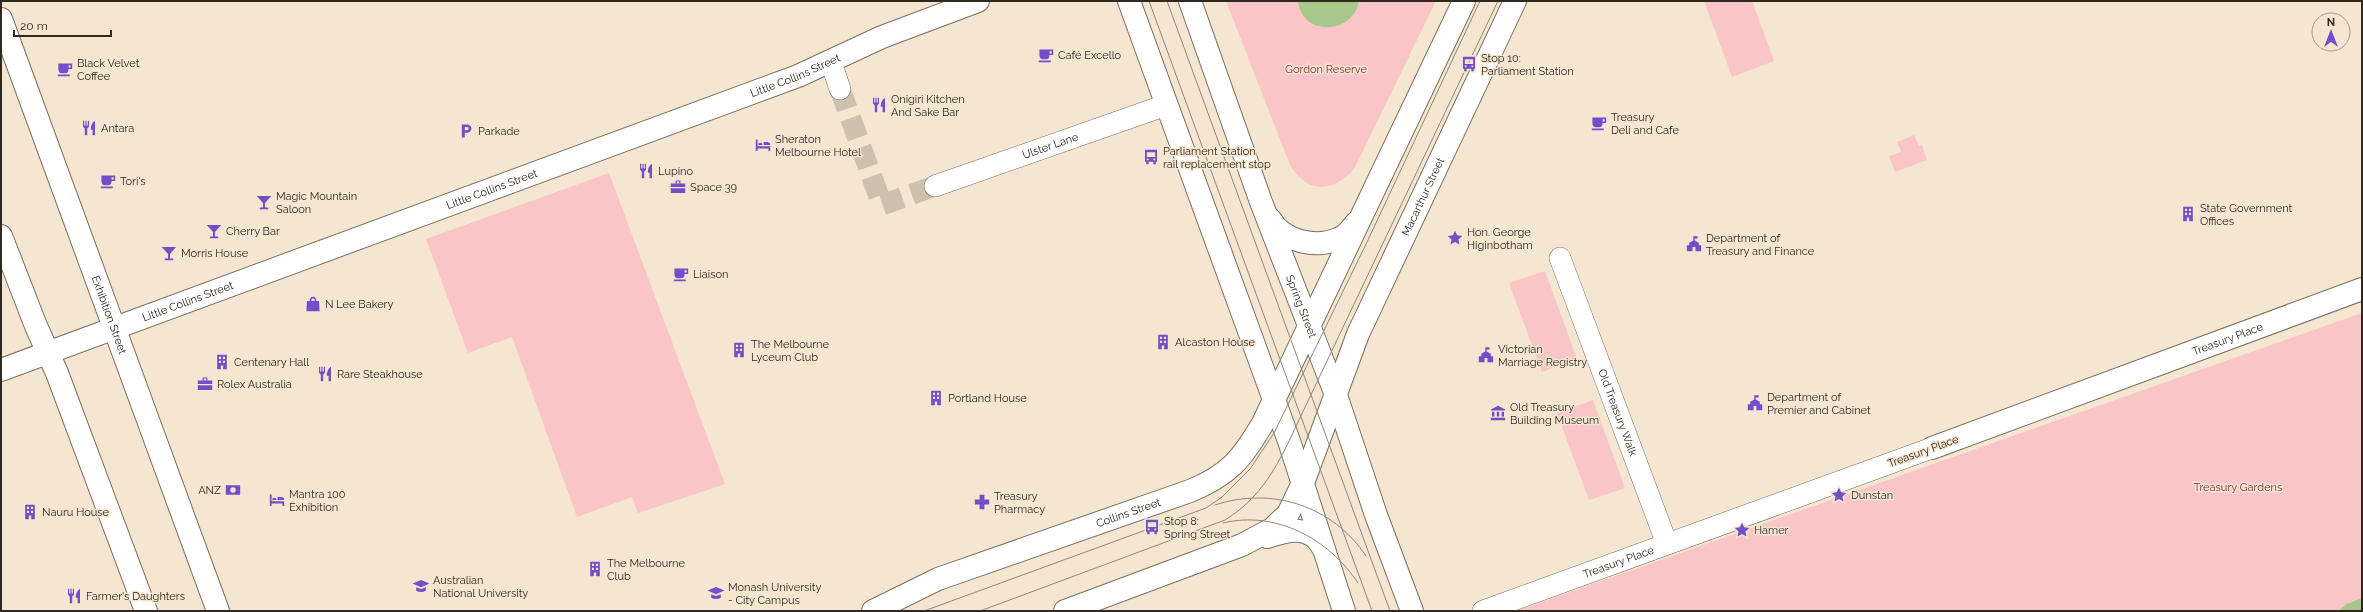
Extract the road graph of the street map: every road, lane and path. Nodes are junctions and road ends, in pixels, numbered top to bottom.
1 (978, 1) edge
2 (1129, 1) edge
3 (1190, 1) edge
4 (1464, 1) edge
5 (1515, 1) edge
6 (2, 23) edge
7 (831, 62) junction
8 (840, 89) tunnel mouth
9 (1166, 105) junction
10 (935, 186) tunnel mouth
11 (1261, 202) junction
12 (1361, 218) junction
13 (1, 236) edge
14 (1560, 258) dead end
15 (2362, 289) edge
16 (1309, 326) junction
17 (114, 328) junction
18 (48, 352) junction
19 (1, 370) edge
20 (1336, 395) junction
21 (1274, 400) junction
22 (1932, 448) joint
23 (1303, 483) junction
24 (1667, 544) junction
25 (1230, 550) junction
26 (1325, 551) junction
27 (146, 611) edge
28 (218, 611) edge
29 (873, 611) edge
30 (1065, 611) edge
31 (1344, 611) edge
32 (1412, 611) edge
33 (1483, 611) edge

1 - 7 street, Little Collins Street
2 - 9 street
3 - 11 street, Spring Street
4 - 12 street
5 - 20 street, Macarthur Street
6 - 17 street, Exhibition Street
7 - 8 street
7 - 17 street, Little Collins Street
9 - 10 street, Ulster Lane
9 - 21 street
11 - 12 street
11 - 16 street, Spring Street
12 - 16 street
13 - 18 street
14 - 24 street, Old Treasury Walk
15 - 22 street, Treasury Place
16 - 20 street, Spring Street
16 - 21 street, Collins Street
17 - 18 street, Little Collins Street
17 - 28 street, Exhibition Street
18 - 19 street, Little Collins Street
18 - 27 street
20 - 23 street
20 - 32 street, Spring Street
21 - 23 street
21 - 29 street, Collins Street
22 - 24 street, Treasury Place
23 - 25 street
23 - 26 street
24 - 33 street, Treasury Place
25 - 26 street
25 - 30 street
26 - 31 street

